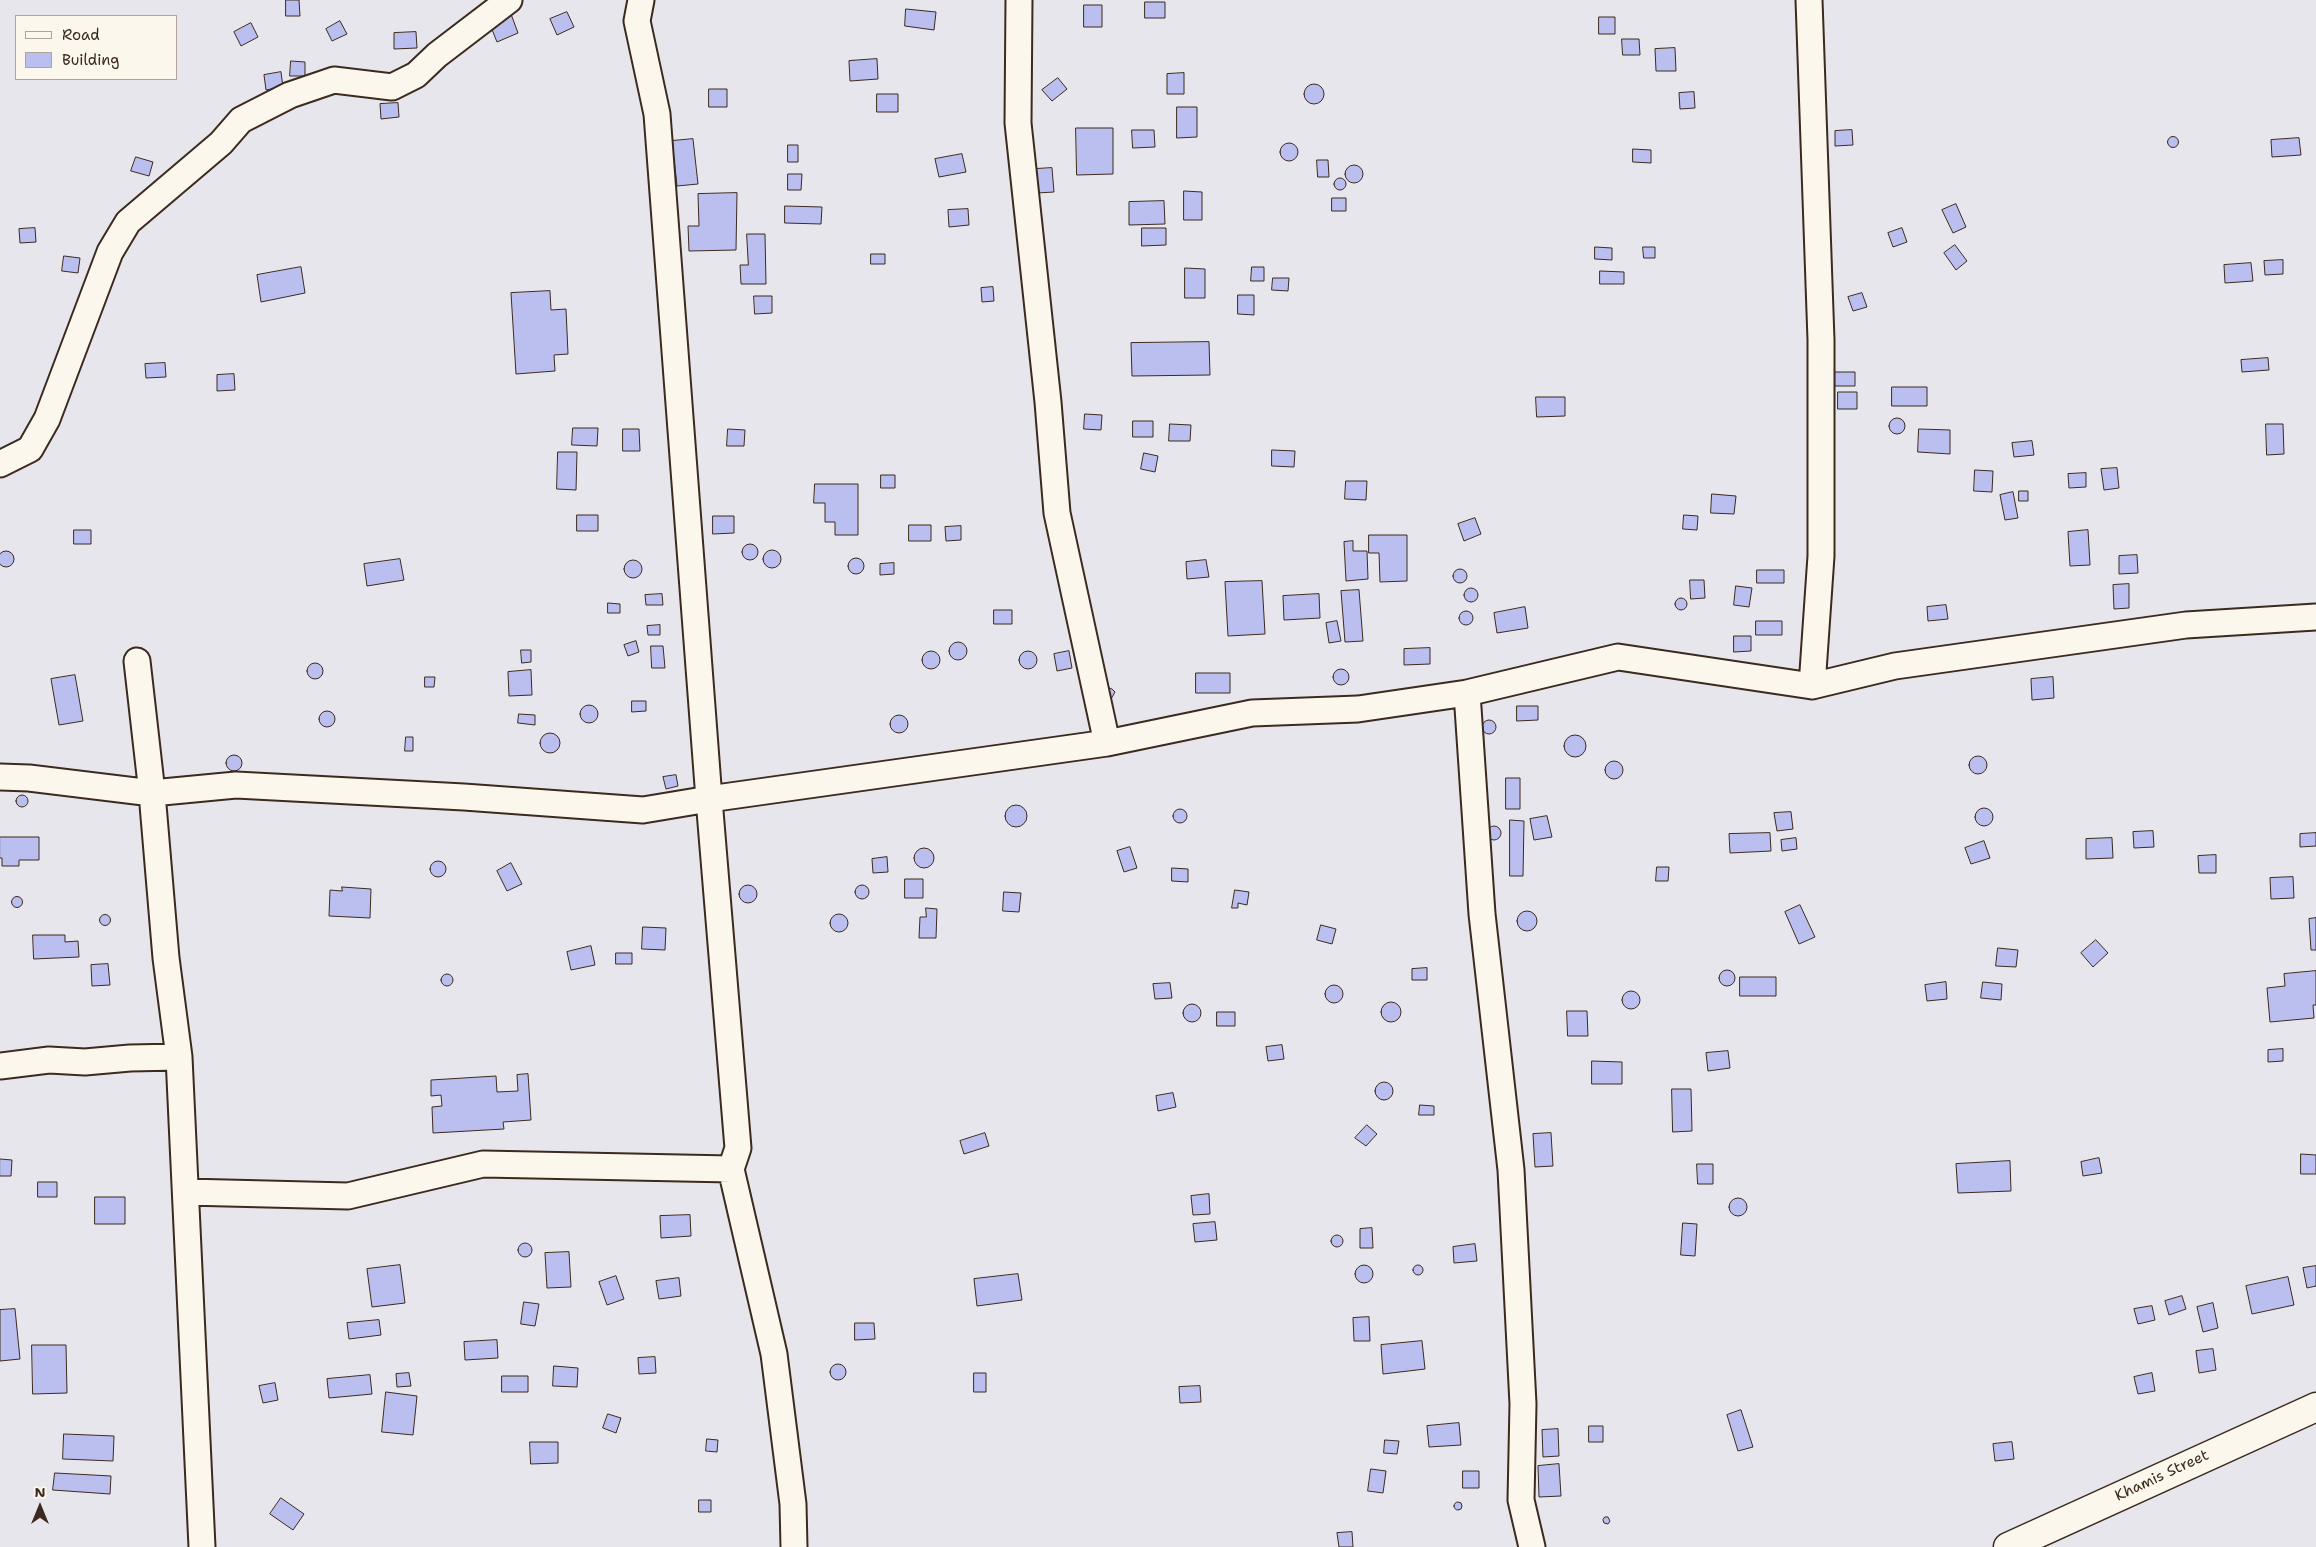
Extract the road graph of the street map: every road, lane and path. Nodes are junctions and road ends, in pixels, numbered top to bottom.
1 (509, 0) edge
2 (641, 0) edge
3 (1019, 0) edge
4 (1809, 0) edge
5 (0, 464) edge
6 (2316, 617) edge
7 (137, 661) dead end
8 (1812, 686) junction
9 (1467, 693) junction
10 (1106, 743) junction
11 (0, 777) edge
12 (152, 793) junction
13 (709, 799) junction
14 (179, 1057) junction
15 (0, 1066) edge
16 (731, 1169) junction
17 (186, 1192) junction
18 (2316, 1407) edge
19 (202, 1547) edge
20 (794, 1547) edge
21 (1532, 1547) edge
22 (2008, 1547) edge

1 - 5 street
2 - 13 street
3 - 10 street
4 - 8 street
6 - 8 street
7 - 12 street
8 - 9 street
9 - 10 street
9 - 21 street
10 - 13 street
11 - 12 street
12 - 13 street
12 - 14 street
13 - 16 street
14 - 15 street
14 - 17 street
16 - 17 street
16 - 20 street
17 - 19 street
18 - 22 street, Khamis Street

